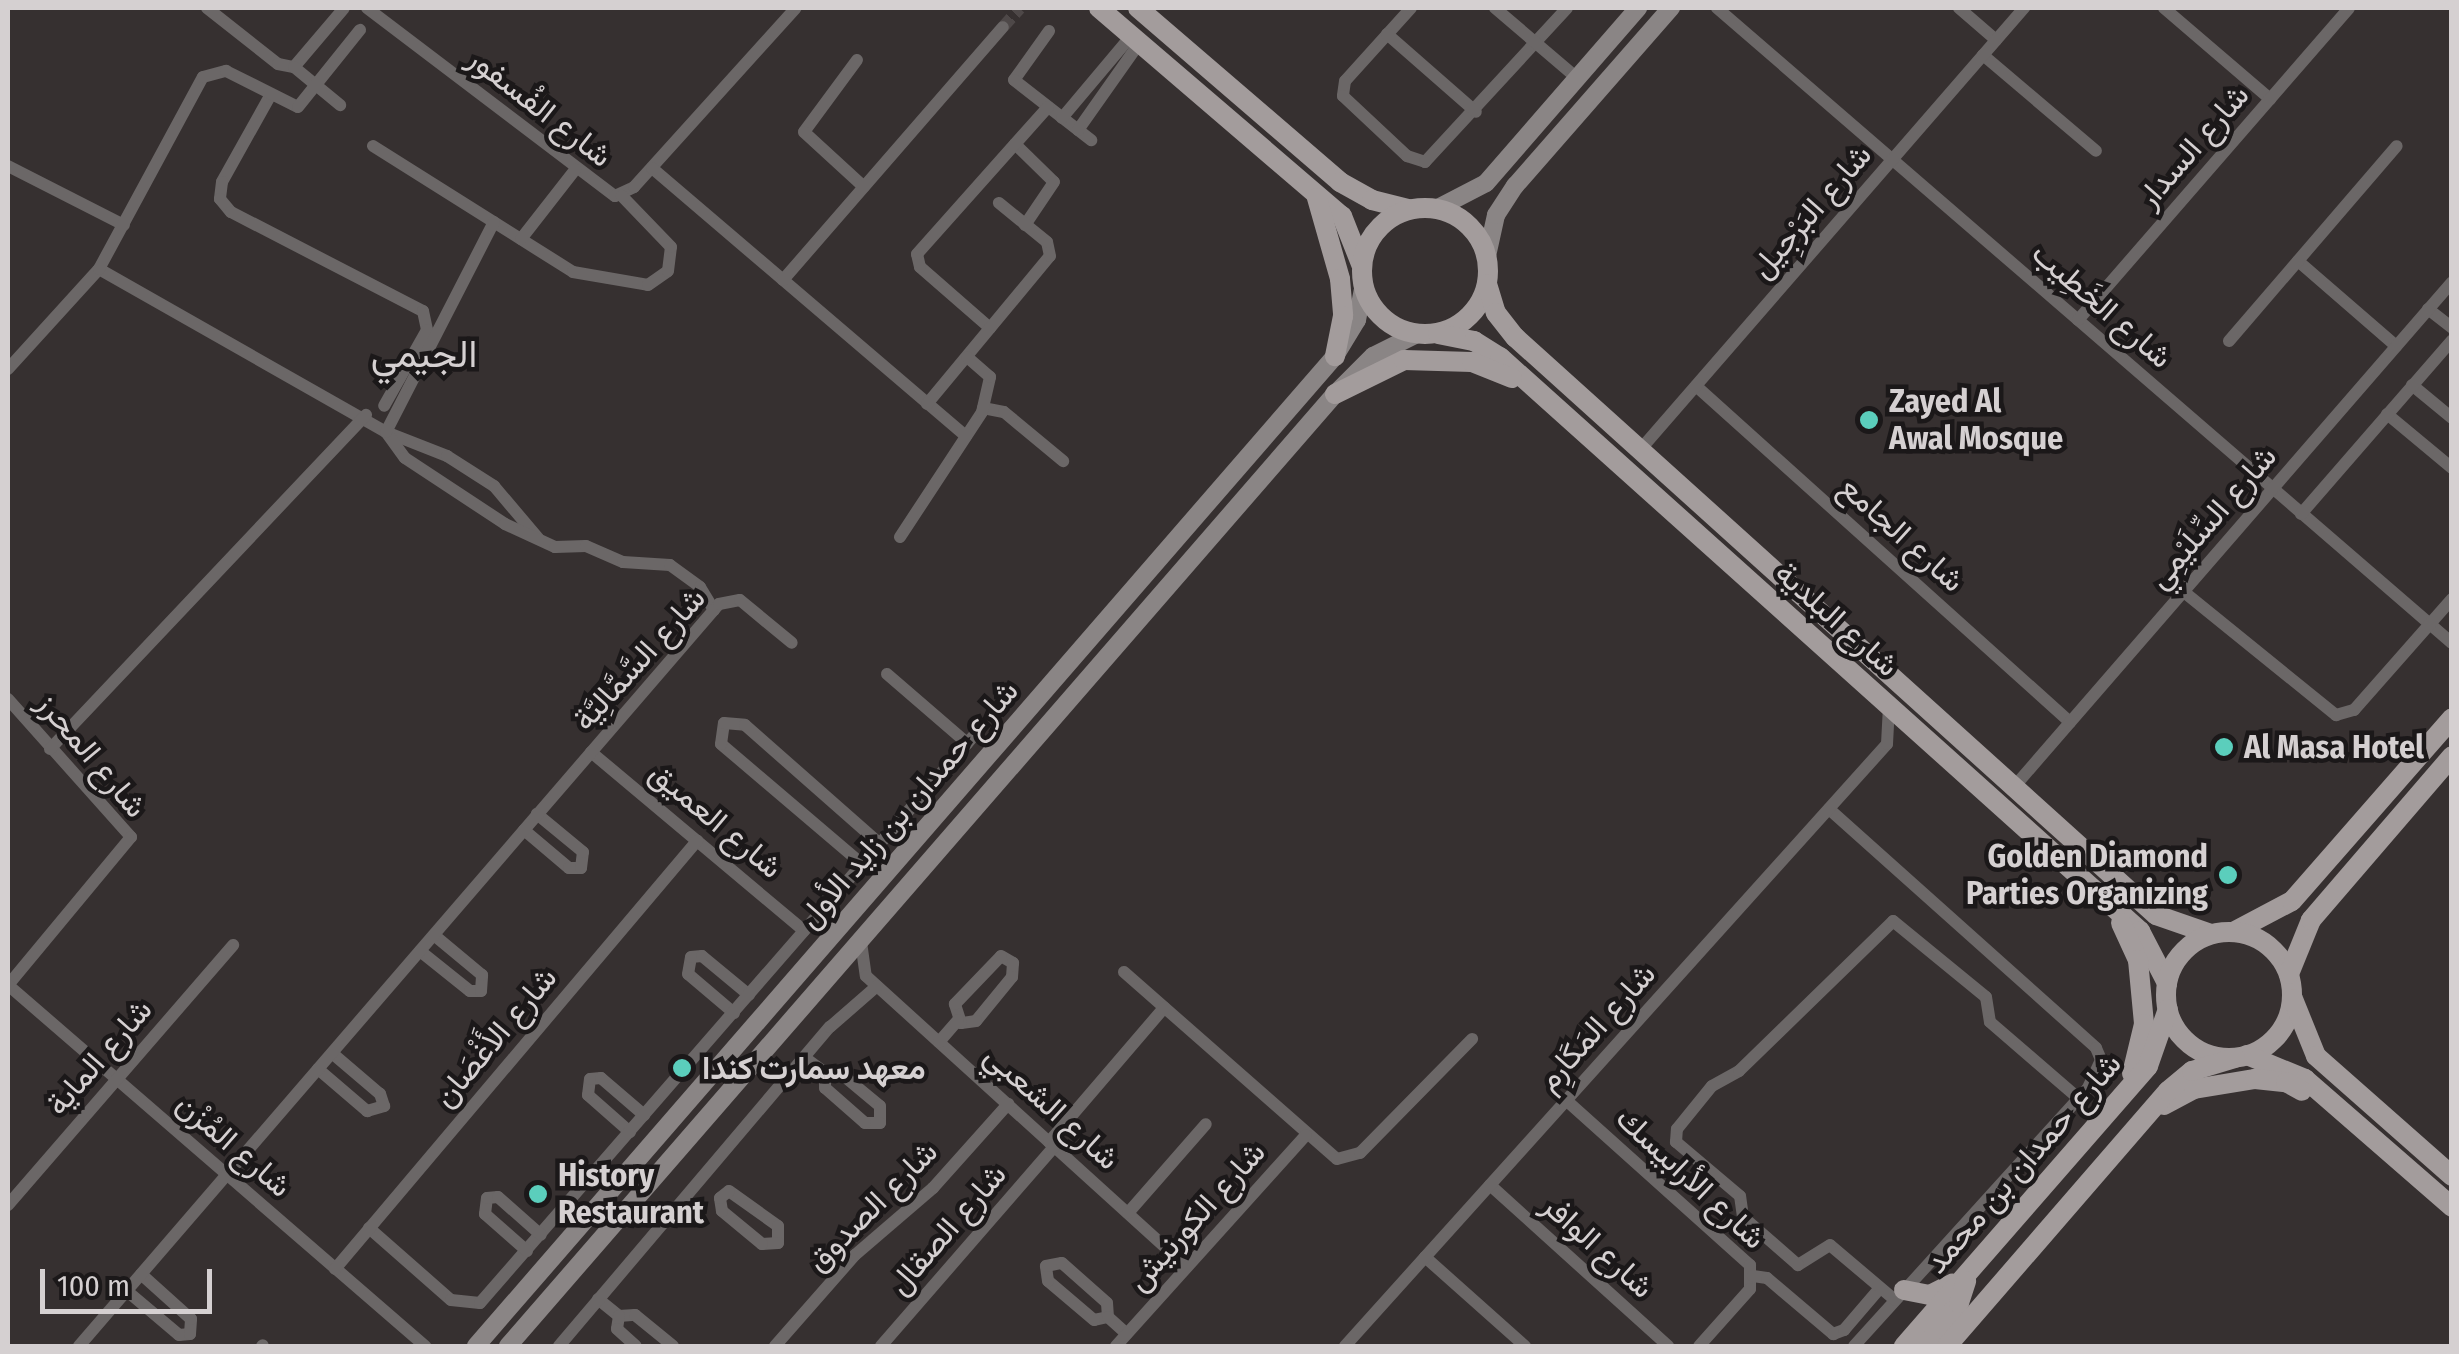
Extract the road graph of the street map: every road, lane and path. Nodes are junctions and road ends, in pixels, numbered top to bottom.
1 (207, 8) edge
2 (344, 8) edge
3 (367, 8) edge
4 (796, 8) edge
5 (1099, 8) edge
6 (1138, 8) edge
7 (1411, 8) edge
8 (1495, 8) edge
9 (1567, 8) edge
10 (1638, 8) edge
11 (1671, 8) edge
12 (1718, 8) edge
13 (1959, 8) edge
14 (2024, 8) edge
15 (2164, 8) edge
16 (2350, 8) edge
17 (1003, 27) tunnel mouth
18 (360, 30) dead end
19 (1048, 31) dead end
20 (1387, 34) junction
21 (1136, 39) junction
22 (1996, 40) junction
23 (1536, 42) junction
24 (1983, 55) junction
25 (857, 60) dead end
26 (294, 67) junction
27 (1577, 78) junction
28 (316, 88) junction
29 (270, 96) junction
30 (2270, 99) junction
31 (340, 105) dead end
32 (1048, 107) junction
33 (1476, 112) junction
34 (1062, 118) junction
35 (1078, 130) junction
36 (1090, 140) dead end
37 (1014, 144) junction
38 (374, 146) dead end
39 (2397, 146) dead end
40 (2096, 151) dead end
41 (1892, 160) junction
42 (8, 166) edge
43 (652, 168) junction
44 (576, 170) junction
45 (864, 187) junction
46 (1315, 192) junction
47 (622, 196) junction
48 (999, 203) dead end
49 (1436, 209) junction
50 (1409, 210) junction
51 (494, 222) junction
52 (124, 224) junction
53 (1025, 225) junction
54 (521, 239) junction
55 (1487, 256) junction
56 (2298, 261) junction
57 (1362, 265) junction
58 (99, 269) junction
59 (782, 280) junction
60 (2452, 282) edge
61 (1487, 284) junction
62 (1363, 288) junction
63 (2428, 309) junction
64 (2078, 320) junction
65 (990, 328) junction
66 (2452, 328) edge
67 (1415, 334) junction
68 (1438, 334) junction
69 (2452, 340) edge
70 (2229, 341) dead end
71 (2396, 346) junction
72 (1335, 356) junction
73 (967, 357) junction
74 (8, 369) edge
75 (2412, 385) junction
76 (1696, 386) junction
77 (1536, 390) junction
78 (1336, 394) junction
79 (928, 404) junction
80 (384, 406) dead end
81 (984, 408) junction
82 (2387, 414) junction
83 (366, 415) junction
84 (2452, 418) edge
85 (386, 432) junction
86 (966, 436) junction
87 (1640, 450) junction
88 (1063, 461) dead end
89 (2452, 468) edge
90 (2272, 489) junction
91 (2300, 514) junction
92 (900, 537) dead end
93 (538, 538) junction
94 (2184, 592) junction
95 (2452, 599) edge
96 (714, 610) junction
97 (2430, 624) junction
98 (792, 643) dead end
99 (2452, 643) edge
100 (887, 674) dead end
101 (8, 699) edge
102 (1888, 706) junction
103 (2452, 718) edge
104 (2070, 722) junction
105 (978, 731) dead end
106 (1925, 739) junction
107 (968, 743) junction
108 (1887, 744) junction
109 (50, 749) junction
110 (591, 752) junction
111 (2452, 756) edge
112 (2014, 787) junction
113 (1829, 809) junction
114 (538, 814) junction
115 (524, 830) junction
116 (698, 841) junction
117 (880, 844) junction
118 (862, 864) junction
119 (874, 888) junction
120 (840, 890) junction
121 (2110, 905) junction
122 (845, 921) junction
123 (804, 931) junction
124 (2234, 932) junction
125 (434, 934) junction
126 (2211, 934) junction
127 (860, 942) junction
128 (233, 945) dead end
129 (420, 951) junction
130 (1124, 972) dead end
131 (2289, 974) junction
132 (866, 976) junction
133 (828, 979) junction
134 (2167, 984) junction
135 (8, 985) edge
136 (877, 986) junction
137 (749, 995) junction
138 (2292, 997) junction
139 (1164, 1008) junction
140 (2168, 1009) junction
141 (734, 1012) junction
142 (958, 1020) junction
143 (1472, 1040) dead end
144 (939, 1042) junction
145 (332, 1053) junction
146 (2241, 1056) junction
147 (804, 1057) junction
148 (318, 1069) junction
149 (825, 1074) junction
150 (116, 1079) junction
151 (2124, 1092) junction
152 (2078, 1098) junction
153 (1566, 1100) junction
154 (1008, 1104) junction
155 (644, 1116) junction
156 (2352, 1121) junction
157 (1206, 1124) dead end
158 (2138, 1125) junction
159 (630, 1132) junction
160 (1306, 1135) junction
161 (1052, 1144) junction
162 (227, 1175) junction
163 (2452, 1176) edge
164 (701, 1178) junction
165 (1490, 1185) junction
166 (722, 1195) junction
167 (8, 1205) edge
168 (2452, 1207) edge
169 (1128, 1213) junction
170 (370, 1228) junction
171 (541, 1235) junction
172 (526, 1251) junction
173 (1426, 1258) junction
174 (1187, 1267) junction
175 (335, 1268) junction
176 (141, 1274) junction
177 (1966, 1274) junction
178 (1753, 1276) junction
179 (1880, 1288) junction
180 (127, 1290) junction
181 (1900, 1295) junction
182 (598, 1299) junction
183 (619, 1316) junction
184 (1108, 1317) junction
185 (1127, 1334) junction
186 (79, 1346) edge
187 (425, 1346) edge
188 (476, 1346) edge
189 (508, 1346) edge
190 (559, 1346) edge
191 (636, 1346) edge
192 (673, 1346) edge
193 (776, 1346) edge
194 (881, 1346) edge
195 (1116, 1346) edge
196 (1346, 1346) edge
197 (1525, 1346) edge
198 (1668, 1346) edge
199 (1699, 1346) edge
200 (1854, 1346) edge
201 (1904, 1346) edge
202 (1926, 1346) edge
203 (1947, 1346) edge

1 - 26 street
2 - 26 street
3 - 44 street, شارع الفُسفور
4 - 43 street, شارع الفُسفور
5 - 21 main road
6 - 50 main road
7 - 20 street
8 - 23 street
9 - 23 street
10 - 27 main road
11 - 55 main road
12 - 41 street, شارع الخَطِيب
13 - 22 street
14 - 22 street, شارع البَرْجِيل
15 - 30 street
16 - 30 street, شارع السدار
17 - 45 street
18 - 28 street
19 - 32 street
20 - 33 street
20 - 33 street
21 - 34 street
21 - 35 street
21 - 46 main road
22 - 24 street, شارع البَرْجِيل
23 - 27 street
23 - 33 street
24 - 40 street
24 - 41 street, شارع البَرْجِيل
25 - 45 street
26 - 28 street
27 - 49 main road
28 - 29 street
28 - 31 street
29 - 52 street
29 - 80 street
30 - 64 street, شارع السدار
32 - 34 street
32 - 37 street
34 - 35 street
35 - 36 street
37 - 53 street
37 - 65 street
38 - 51 street
39 - 56 street
41 - 64 street, شارع الخَطِيب
41 - 76 street, شارع البَرْجِيل
42 - 52 street
43 - 47 street, شارع الفُسفور
43 - 59 street
44 - 47 street, شارع الفُسفور
44 - 54 street
45 - 59 street
46 - 57 main road
46 - 72 main road
47 - 54 street
48 - 53 street
49 - 50 main road
49 - 55 main road
50 - 57 main road
51 - 54 street
51 - 85 street
52 - 58 street
53 - 65 street
55 - 61 main road
56 - 70 street
56 - 71 street
57 - 62 main road
58 - 74 street
58 - 83 street
59 - 79 street
60 - 63 street, شارع السِّلَيْمِي
61 - 68 main road
61 - 87 main road, شارع البلدية
62 - 67 main road
62 - 72 main road, شارع حمدان بن زايد الأول
63 - 66 street
63 - 71 street, شارع السِّلَيْمِي
64 - 90 street, شارع الخَطِيب
65 - 73 street
67 - 68 main road
67 - 78 main road, شارع حمدان بن زايد الأول
68 - 77 main road, شارع البلدية
69 - 75 street, شارع السِّلَيْمِي
71 - 90 street, شارع السِّلَيْمِي
72 - 119 main road, شارع حمدان بن زايد الأول
73 - 79 street
73 - 81 street
75 - 82 street, شارع السِّلَيْمِي
75 - 84 street
76 - 87 street, شارع البَرْجِيل
76 - 104 street, شارع الجامع
77 - 78 main road
77 - 102 main road, شارع البلدية
78 - 127 main road, شارع حمدان بن زايد الأول
79 - 86 street
81 - 86 street
81 - 88 street
82 - 89 street
82 - 91 street, شارع السِّلَيْمِي
83 - 85 street
83 - 109 street
85 - 93 street
85 - 93 street
86 - 92 street
87 - 112 main road, شارع البلدية
90 - 91 street, شارع الخَطِيب
90 - 94 street, شارع السِّلَيْمِي
91 - 97 street, شارع الخَطِيب
93 - 96 street
94 - 97 street
94 - 104 street, شارع السِّلَيْمِي
95 - 97 street
96 - 98 street, شارع السَّمَّالِيَّة
96 - 110 street, شارع السَّمَّالِيَّة
97 - 99 street, شارع الخَطِيب
100 - 107 street
101 - 109 street, شارع المحرز
102 - 106 main road, شارع البلدية
102 - 108 street
103 - 124 main road
104 - 112 street, شارع السِّلَيْمِي
105 - 107 street
106 - 108 street
106 - 121 main road, شارع البلدية
107 - 117 street
108 - 113 street, شارع المَكَارِم
109 - 135 street, شارع المحرز
110 - 114 street, شارع السَّمَّالِيَّة
110 - 116 street, شارع العميق
111 - 131 main road
112 - 126 main road, شارع البلدية
113 - 152 street
113 - 153 street, شارع المَكَارِم
114 - 115 street, شارع السَّمَّالِيَّة
114 - 115 street
115 - 125 street, شارع السَّمَّالِيَّة
116 - 123 street, شارع العميق
116 - 170 street, شارع الأَغْصَان
117 - 118 street
117 - 118 street
118 - 120 street
119 - 120 street
119 - 122 main road, شارع حمدان بن زايد الأول
120 - 122 street
120 - 123 street
121 - 134 main road, شارع البلدية
121 - 151 main road
122 - 188 main road, شارع حمدان بن زايد الأول
123 - 137 street
124 - 126 main road
124 - 131 main road
125 - 129 street, شارع السَّمَّالِيَّة
125 - 129 street
126 - 134 main road
127 - 132 street
127 - 133 main road, شارع حمدان بن زايد الأول
128 - 150 street, شارع الماية
129 - 145 street, شارع السَّمَّالِيَّة
130 - 139 street
131 - 138 main road
132 - 133 street
132 - 136 street, شارع الشعبي
133 - 189 main road, شارع حمدان بن زايد الأول
134 - 140 main road
135 - 150 street, شارع المُزْن
136 - 144 street, شارع الشعبي
136 - 147 street
137 - 141 street
137 - 141 street
138 - 146 main road
138 - 163 main road
139 - 160 street
139 - 161 street, شارع الصقال
140 - 146 main road
140 - 151 main road, شارع حمدان بن محمد
141 - 155 street
142 - 142 street, شارع الشعبي
142 - 144 street, شارع الشعبي
143 - 160 street
144 - 154 street, شارع الشعبي
145 - 148 street, شارع السَّمَّالِيَّة
145 - 148 street
146 - 156 main road
146 - 158 main road, شارع حمدان بن محمد
147 - 149 street
147 - 164 street
148 - 162 street, شارع السَّمَّالِيَّة
149 - 149 street
150 - 162 street, شارع المُزْن
150 - 167 street, شارع الماية
151 - 177 main road, شارع حمدان بن محمد
152 - 179 street
152 - 181 street
153 - 165 street, شارع المَكَارِم
153 - 178 street, شارع الأرابيسك
154 - 161 street, شارع الشعبي
154 - 193 street, شارع الصدوق
155 - 159 street
155 - 159 street
156 - 158 main road
156 - 168 main road
157 - 169 street, شارع الشعبي
158 - 203 main road, شارع حمدان بن محمد
159 - 171 street
160 - 174 street, شارع الكورنيش
161 - 169 street, شارع الشعبي
161 - 194 street, شارع الصقال
162 - 175 street, شارع المُزْن
162 - 176 street, شارع السَّمَّالِيَّة
164 - 166 street
164 - 182 street
165 - 173 street, شارع المَكَارِم
165 - 198 street, شارع الوافر
166 - 166 street
169 - 174 street, شارع الشعبي
170 - 172 street
170 - 175 street, شارع الأَغْصَان
171 - 172 street
171 - 172 street
173 - 196 street, شارع المَكَارِم
173 - 197 street
174 - 185 street, شارع الكورنيش
175 - 187 street, شارع المُزْن
176 - 180 street, شارع السَّمَّالِيَّة
176 - 180 street
177 - 181 main road
177 - 201 main road, شارع حمدان بن محمد
177 - 202 main road
178 - 179 street
178 - 199 street, شارع الأرابيسك
179 - 181 street
180 - 186 street, شارع السَّمَّالِيَّة
181 - 200 street
182 - 183 street
182 - 190 street
183 - 191 street
183 - 192 street
184 - 184 street, شارع الكورنيش
184 - 185 street, شارع الكورنيش
185 - 195 street, شارع الكورنيش

